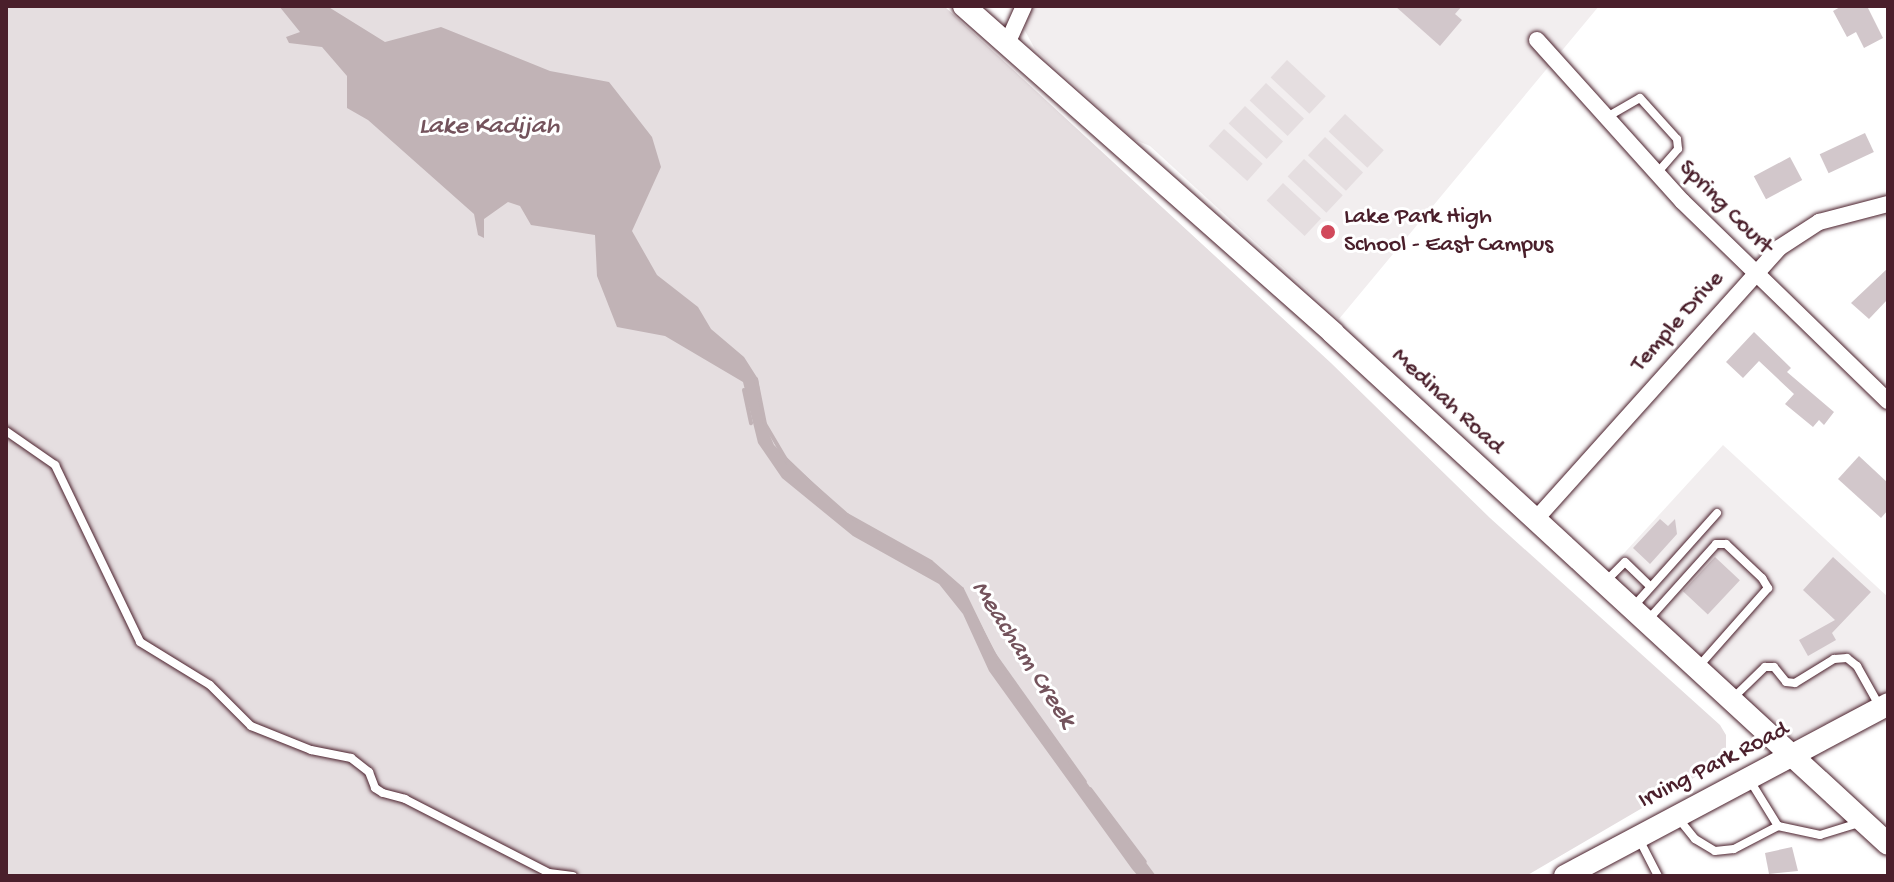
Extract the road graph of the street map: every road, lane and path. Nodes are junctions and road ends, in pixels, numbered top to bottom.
1 (964, 6) edge
2 (1024, 6) edge
3 (1537, 40) dead end
4 (1006, 46) junction
5 (1607, 117) junction
6 (1657, 173) junction
7 (1888, 204) edge
8 (1755, 272) junction
9 (1888, 401) edge
10 (6, 431) edge
11 (1717, 513) dead end
12 (1536, 519) junction
13 (1605, 582) junction
14 (1650, 586) junction
15 (1640, 614) junction
16 (1697, 667) junction
17 (1732, 699) junction
18 (1884, 706) edge
19 (1793, 755) junction
20 (1748, 777) junction
21 (1675, 815) junction
22 (1864, 822) junction
23 (1778, 826) junction
24 (1637, 835) junction
25 (1888, 844) edge
26 (573, 876) edge
27 (1565, 876) edge
28 (1658, 876) edge

1 - 4 main road, Medinah Road
2 - 4 street
3 - 5 street, Spring Court
4 - 12 main road, Medinah Road
5 - 6 street, Spring Court
5 - 6 lane
6 - 8 street, Spring Court
7 - 8 street, Temple Drive
8 - 9 street, Spring Court
8 - 12 street, Temple Drive
10 - 26 lane
11 - 14 lane
12 - 13 main road, Medinah Road
13 - 14 lane
13 - 15 main road, Medinah Road
14 - 15 lane
15 - 16 main road, Medinah Road
15 - 16 lane
16 - 17 main road, Medinah Road
17 - 18 lane
17 - 19 main road, Medinah Road
18 - 19 main road, Irving Park Road
19 - 20 main road, Irving Park Road
19 - 22 main road, Medinah Road
20 - 21 main road, Irving Park Road
20 - 23 lane
21 - 23 lane
21 - 24 main road, Irving Park Road
22 - 23 lane
22 - 25 main road, Medinah Road
24 - 27 main road, Irving Park Road
24 - 28 lane

